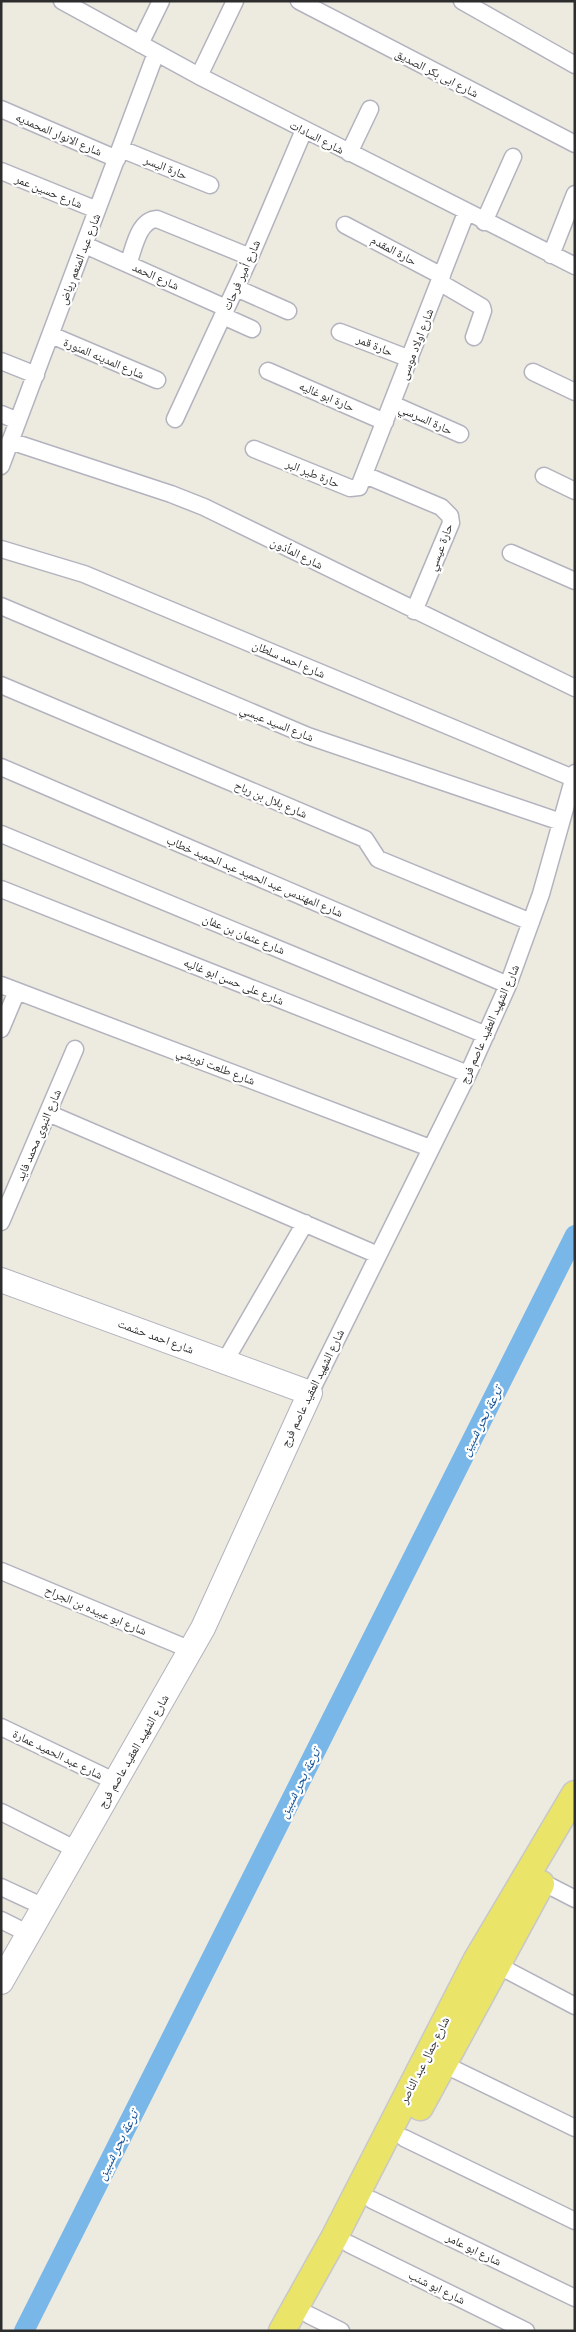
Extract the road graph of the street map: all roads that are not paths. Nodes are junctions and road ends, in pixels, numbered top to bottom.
1 (62, 1) edge
2 (161, 1) edge
3 (235, 1) edge
4 (299, 1) edge
5 (462, 1) edge
6 (140, 44) junction
7 (156, 53) junction
8 (575, 65) edge
9 (198, 76) junction
10 (1, 109) edge
11 (370, 109) dead end
12 (304, 130) junction
13 (575, 144) edge
14 (349, 153) junction
15 (119, 154) junction
16 (513, 158) dead end
17 (1, 171) edge
18 (210, 185) dead end
19 (575, 194) edge
20 (97, 210) junction
21 (466, 213) junction
22 (484, 222) junction
23 (345, 225) dead end
24 (84, 245) junction
25 (551, 255) junction
26 (250, 257) junction
27 (128, 264) junction
28 (575, 266) edge
29 (440, 279) junction
30 (236, 288) junction
31 (288, 311) dead end
32 (224, 312) junction
33 (252, 329) dead end
34 (340, 332) dead end
35 (51, 335) junction
36 (474, 337) dead end
37 (410, 359) junction
38 (1, 361) edge
39 (268, 371) dead end
40 (533, 372) dead end
41 (36, 374) junction
42 (157, 380) dead end
43 (575, 392) edge
44 (392, 404) junction
45 (1, 414) edge
46 (175, 419) dead end
47 (18, 421) junction
48 (385, 422) junction
49 (460, 434) dead end
50 (10, 441) junction
51 (254, 449) dead end
52 (1, 466) edge
53 (365, 475) junction
54 (544, 476) dead end
55 (575, 491) edge
56 (1, 549) edge
57 (511, 553) dead end
58 (575, 581) edge
59 (1, 606) edge
60 (414, 611) junction
61 (1, 685) edge
62 (575, 688) edge
63 (1, 767) edge
64 (574, 775) edge
65 (561, 822) junction
66 (1, 834) edge
67 (1, 889) edge
68 (531, 922) junction
69 (1, 985) edge
70 (508, 985) junction
71 (17, 991) junction
72 (1, 1029) edge
73 (486, 1035) junction
74 (75, 1049) dead end
75 (468, 1074) junction
76 (48, 1113) junction
77 (430, 1148) junction
78 (1, 1222) edge
79 (305, 1223) junction
80 (378, 1254) junction
81 (1, 1280) edge
82 (224, 1362) junction
83 (310, 1392) junction
84 (1, 1571) edge
85 (191, 1650) junction
86 (1, 1727) edge
87 (116, 1782) junction
88 (575, 1794) edge
89 (1, 1812) edge
90 (575, 1829) edge
91 (77, 1850) junction
92 (542, 1882) junction
93 (1, 1887) edge
94 (575, 1899) edge
95 (44, 1907) junction
96 (1, 1920) edge
97 (29, 1934) junction
98 (497, 1965) junction
99 (1, 1982) edge
100 (575, 2006) edge
101 (435, 2060) junction
102 (575, 2128) edge
103 (404, 2138) junction
104 (372, 2200) junction
105 (575, 2221) edge
106 (349, 2244) junction
107 (575, 2298) edge
108 (305, 2323) edge
109 (282, 2331) edge
110 (341, 2331) edge
111 (526, 2331) edge

1 - 6 street, شارع السادات
2 - 6 street
3 - 9 street
4 - 13 street, شارع ابى بكر الصديق
5 - 8 street
6 - 7 street, شارع السادات
7 - 9 street, شارع السادات
7 - 15 street, شارع عبد المنعم رياض
9 - 12 street, شارع السادات
10 - 15 street, شارع الانوار المحمديه
11 - 14 street
12 - 14 street, شارع السادات
12 - 26 street, شارع أمير فرحات
14 - 21 street, شارع السادات
15 - 18 street, حارة اليسر
15 - 20 street, شارع عبد المنعم رياض
16 - 22 street
17 - 20 street, شارع حسين عمر
19 - 25 street
20 - 24 street, شارع عبد المنعم رياض
21 - 22 street, شارع السادات
21 - 29 street, شارع اولاد موسى
22 - 25 street, شارع السادات
23 - 29 street, حارة المقدم
24 - 27 street, شارع الحمد
24 - 35 street, شارع عبد المنعم رياض
25 - 28 street, شارع السادات
26 - 27 street
26 - 30 street, شارع أمير فرحات
27 - 32 street, شارع الحمد
29 - 36 street, حارة المقدم
29 - 37 street, شارع اولاد موسى
30 - 31 street
30 - 32 street, شارع أمير فرحات
32 - 33 street, شارع الحمد
32 - 46 street, شارع أمير فرحات
34 - 37 street, حارة قمر
35 - 41 street, شارع عبد المنعم رياض
35 - 42 street, شارع المدينه المنورة
37 - 44 street, شارع اولاد موسى
38 - 41 street
39 - 48 street, حارة ابو غاليه
40 - 43 street
41 - 47 street, شارع عبد المنعم رياض
44 - 48 street, شارع اولاد موسى
44 - 49 street, حارة السرسي
45 - 47 street
47 - 50 street, شارع عبد المنعم رياض
48 - 53 street, شارع اولاد موسى
50 - 52 street, شارع عبد المنعم رياض
50 - 60 street, شارع المأذون
51 - 53 street, حارة طير البر
53 - 60 street, حارة عيسي
54 - 55 street
56 - 64 street, شارع احمد سلطان
57 - 58 street
59 - 65 street, شارع السيد عيسي
60 - 62 street, شارع المأذون
61 - 68 street, شارع بلال بن رباح
63 - 70 street, شارع المهندس عبد الحميد عبد الحميد خطاب
64 - 65 street, شارع الشهيد العقيد عاصم فرج
65 - 68 street, شارع الشهيد العقيد عاصم فرج
66 - 73 street, شارع عثمان بن عفان
67 - 75 street, شارع على حسن ابو غاليه
68 - 70 street, شارع الشهيد العقيد عاصم فرج
69 - 71 street, شارع طلعت نويشي
70 - 73 street, شارع الشهيد العقيد عاصم فرج
71 - 72 street
71 - 77 street, شارع طلعت نويشي
73 - 75 street, شارع الشهيد العقيد عاصم فرج
74 - 76 street, شارع النبوى محمد فايد
75 - 77 street, شارع الشهيد العقيد عاصم فرج
76 - 78 street, شارع النبوى محمد فايد
76 - 79 street
77 - 80 street, شارع الشهيد العقيد عاصم فرج
79 - 80 street
79 - 82 street
80 - 83 street, شارع الشهيد العقيد عاصم فرج
81 - 82 street, شارع احمد حشمت
82 - 83 street, شارع احمد حشمت
83 - 85 street, شارع الشهيد العقيد عاصم فرج
84 - 85 street, شارع ابو عبيده بن الجراح
85 - 87 street, شارع الشهيد العقيد عاصم فرج
86 - 87 street, شارع عبد الحميد عمارة
87 - 91 street, شارع الشهيد العقيد عاصم فرج
88 - 101 main road, شارع جمال عبد الناصر
89 - 91 street
90 - 92 main road, شارع جمال عبد الناصر
91 - 95 street, شارع الشهيد العقيد عاصم فرج
92 - 94 street
92 - 98 main road, شارع جمال عبد الناصر
93 - 95 street
95 - 97 street, شارع الشهيد العقيد عاصم فرج
96 - 97 street
97 - 99 street, شارع الشهيد العقيد عاصم فرج
98 - 100 street
98 - 101 main road, شارع جمال عبد الناصر
101 - 102 street
101 - 103 main road, شارع جمال عبد الناصر
101 - 109 main road, شارع جمال عبد الناصر
103 - 104 main road, شارع جمال عبد الناصر
103 - 105 street
104 - 106 main road, شارع جمال عبد الناصر
104 - 107 street, شارع ابو عامر
106 - 108 main road, شارع جمال عبد الناصر
106 - 111 street, شارع ابو شنب
108 - 110 street

